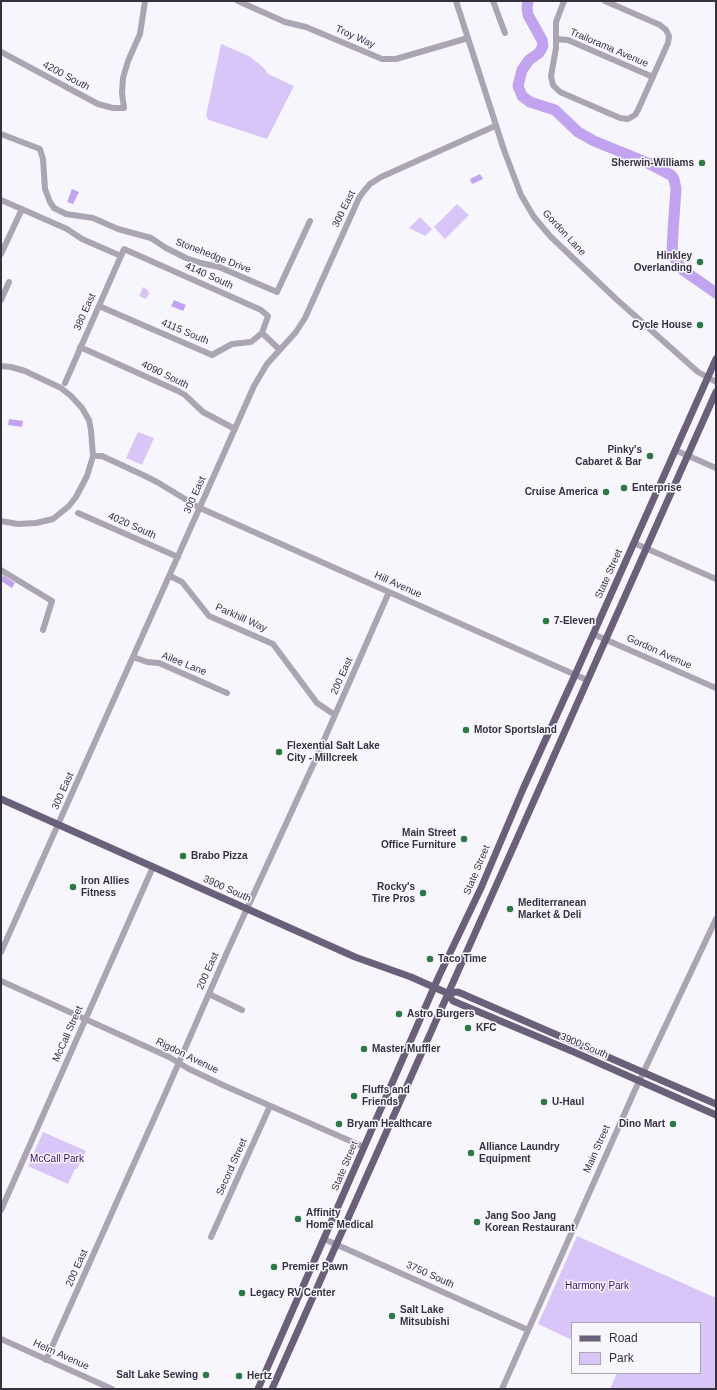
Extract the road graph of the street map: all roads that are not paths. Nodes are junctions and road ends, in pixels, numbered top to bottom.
1 (145, 1) edge
2 (238, 1) edge
3 (456, 1) edge
4 (492, 1) edge
5 (564, 1) edge
6 (605, 1) edge
7 (505, 33) dead end
8 (468, 38) junction
9 (556, 38) junction
10 (1, 52) edge
11 (653, 77) junction
12 (495, 126) junction
13 (1, 134) edge
14 (1, 200) edge
15 (22, 209) junction
16 (310, 220) dead end
17 (124, 249) joint
18 (1, 254) edge
19 (121, 256) junction
20 (9, 282) dead end
21 (1, 300) edge
22 (99, 306) junction
23 (262, 333) junction
24 (80, 347) junction
25 (279, 349) junction
26 (716, 359) edge
27 (1, 366) edge
28 (707, 378) junction
29 (716, 382) edge
30 (65, 383) dead end
31 (716, 392) edge
32 (235, 429) junction
33 (675, 450) junction
34 (688, 455) junction
35 (93, 456) junction
36 (716, 468) edge
37 (200, 508) junction
38 (78, 513) dead end
39 (1, 521) edge
40 (634, 543) junction
41 (646, 548) junction
42 (178, 557) junction
43 (1, 570) edge
44 (170, 576) junction
45 (716, 579) edge
46 (389, 592) junction
47 (43, 630) dead end
48 (593, 634) junction
49 (606, 639) junction
50 (134, 657) junction
51 (575, 674) junction
52 (587, 680) junction
53 (716, 688) edge
54 (227, 693) dead end
55 (335, 716) junction
56 (1, 799) edge
57 (58, 825) junction
58 (153, 867) junction
59 (248, 909) junction
60 (716, 919) edge
61 (2, 949) edge
62 (1, 981) edge
63 (434, 987) junction
64 (447, 993) junction
65 (209, 994) junction
66 (242, 1010) dead end
67 (85, 1020) junction
68 (179, 1062) junction
69 (644, 1072) junction
70 (639, 1081) junction
71 (716, 1104) edge
72 (270, 1106) junction
73 (716, 1115) edge
74 (364, 1148) junction
75 (1, 1210) edge
76 (211, 1237) dead end
77 (324, 1239) junction
78 (335, 1244) junction
79 (528, 1330) junction
80 (1, 1339) edge
81 (46, 1360) junction
82 (112, 1389) edge
83 (258, 1389) edge
84 (272, 1389) edge
85 (502, 1389) edge

1 - 10 street, 4200 South
2 - 8 street, Troy Way
3 - 8 street, Gordon Lane
4 - 7 street
5 - 9 street
6 - 11 street
8 - 12 street, Gordon Lane
9 - 11 street, Trailorama Avenue
9 - 11 street
12 - 25 street, 300 East
12 - 28 street, Gordon Lane
13 - 16 street, Stonehedge Drive
14 - 15 street
15 - 18 street
15 - 19 street
17 - 19 street, 380 East
17 - 23 street, 4140 South
19 - 22 street, 380 East
20 - 21 street
22 - 23 street, 4115 South
22 - 24 street, 380 East
23 - 25 street
24 - 30 street, 380 East
24 - 32 street, 4090 South
25 - 32 street, 300 East
26 - 28 main road, State Street
27 - 35 street
28 - 29 street, Gordon Lane
28 - 33 main road, State Street
31 - 34 main road
32 - 37 street, 300 East
33 - 34 street
33 - 40 main road, State Street
34 - 36 street
34 - 41 main road
35 - 37 street, Hill Avenue
35 - 39 street
37 - 42 street, 300 East
37 - 46 street, Hill Avenue
38 - 42 street, 4020 South
40 - 41 street
40 - 48 main road, State Street
41 - 45 street
41 - 49 main road
42 - 44 street, 300 East
43 - 47 street
44 - 50 street, 300 East
44 - 55 street, Parkhill Way
46 - 51 street, Hill Avenue
46 - 55 street, 200 East
48 - 49 street, Gordon Avenue
48 - 51 main road, State Street
49 - 52 main road
49 - 53 street, Gordon Avenue
50 - 54 street, Ailee Lane
50 - 57 street, 300 East
51 - 52 street, Hill Avenue
51 - 63 main road, State Street
52 - 64 main road
55 - 59 street, 200 East
56 - 57 main road, 3900 South
57 - 58 main road, 3900 South
57 - 61 street, 300 East
58 - 59 main road, 3900 South
58 - 67 street, McCall Street
59 - 63 main road, 3900 South
59 - 65 street, 200 East
60 - 69 street, Main Street
62 - 67 street, Rigdon Avenue
63 - 64 main road, 3900 South
63 - 74 main road, State Street
64 - 69 main road, 3900 South
64 - 70 main road, 3900 South
64 - 78 main road
65 - 66 street
65 - 68 street, 200 East
67 - 68 street, Rigdon Avenue
67 - 75 street, McCall Street
68 - 72 street, Rigdon Avenue
68 - 81 street, 200 East
69 - 70 street, Main Street
69 - 71 main road, 3900 South
70 - 73 main road, 3900 South
70 - 79 street, Main Street
72 - 74 street, Rigdon Avenue
72 - 76 street, Secord Street
74 - 77 main road, State Street
77 - 78 street, 3750 South
77 - 83 main road, State Street
78 - 79 street, 3750 South
78 - 84 main road
79 - 85 street, Main Street
80 - 81 street, Helm Avenue
81 - 82 street, Helm Avenue

